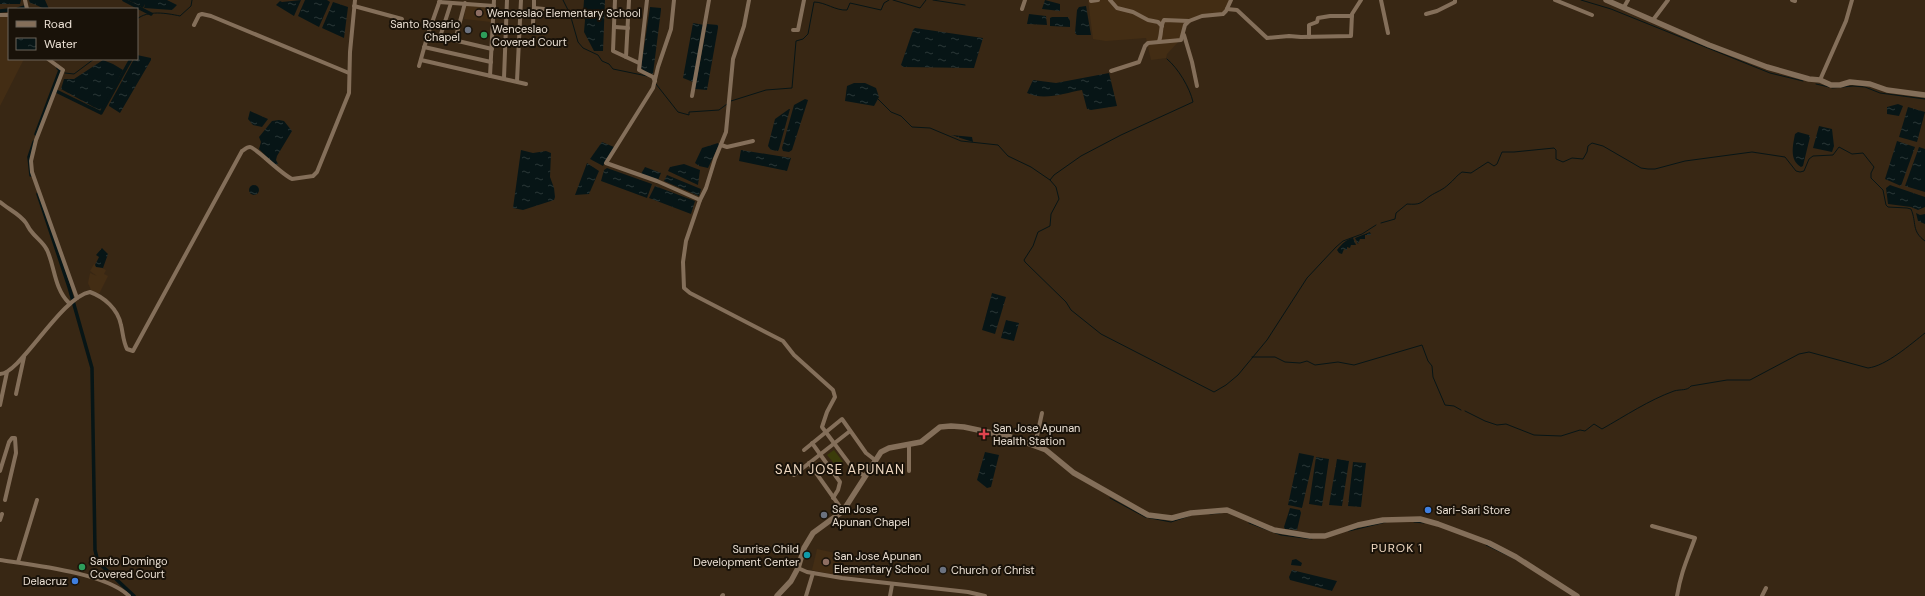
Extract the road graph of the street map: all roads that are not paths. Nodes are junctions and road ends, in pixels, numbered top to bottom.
1 (25, 0) edge
2 (355, 0) edge
3 (494, 0) edge
4 (507, 0) edge
5 (521, 0) edge
6 (534, 0) edge
7 (615, 0) edge
8 (629, 0) edge
9 (647, 0) edge
10 (674, 0) edge
11 (709, 0) edge
12 (749, 0) edge
13 (804, 0) edge
14 (1025, 0) edge
15 (1098, 0) edge
16 (1110, 0) edge
17 (1231, 0) edge
18 (1361, 0) edge
19 (1381, 0) edge
20 (1455, 0) edge
21 (1555, 0) edge
22 (1606, 0) edge
23 (1628, 0) edge
24 (1668, 0) edge
25 (1852, 0) edge
26 (439, 1) edge
27 (1091, 1) dead end
28 (1562, 2) edge
29 (451, 3) junction
30 (466, 3) junction
31 (354, 6) junction
32 (494, 6) junction
33 (1624, 7) junction
34 (26, 8) edge
35 (534, 8) junction
36 (544, 9) dead end
37 (1022, 9) dead end
38 (1227, 9) junction
39 (1426, 14) dead end
40 (1592, 15) dead end
41 (1352, 16) junction
42 (402, 19) dead end
43 (1653, 20) junction
44 (1189, 21) junction
45 (533, 23) dead end
46 (194, 25) dead end
47 (1162, 26) junction
48 (615, 27) junction
49 (628, 28) junction
50 (793, 30) dead end
51 (1388, 33) dead end
52 (428, 34) junction
53 (1183, 35) junction
54 (440, 37) junction
55 (1309, 37) junction
56 (454, 40) junction
57 (1159, 42) junction
58 (424, 47) junction
59 (492, 49) junction
60 (626, 57) junction
61 (49, 60) edge
62 (421, 60) junction
63 (491, 62) junction
64 (639, 63) junction
65 (419, 66) dead end
66 (1111, 71) dead end
67 (349, 73) junction
68 (490, 76) junction
69 (504, 78) junction
70 (1820, 80) junction
71 (517, 81) junction
72 (655, 82) junction
73 (526, 84) dead end
74 (1197, 86) dead end
75 (1925, 95) edge
76 (692, 96) dead end
77 (753, 140) dead end
78 (722, 145) junction
79 (700, 200) junction
80 (0, 202) edge
81 (76, 298) junction
82 (70, 303) junction
83 (24, 356) junction
84 (7, 372) junction
85 (0, 374) edge
86 (16, 394) dead end
87 (0, 405) edge
88 (1042, 413) dead end
89 (850, 431) junction
90 (826, 432) junction
91 (812, 443) junction
92 (834, 443) junction
93 (908, 445) junction
94 (1035, 445) junction
95 (804, 450) dead end
96 (820, 454) junction
97 (875, 460) junction
98 (1, 461) edge
99 (809, 462) junction
100 (0, 471) edge
101 (908, 471) dead end
102 (794, 475) dead end
103 (865, 476) junction
104 (833, 498) junction
105 (5, 500) dead end
106 (38, 500) dead end
107 (843, 511) junction
108 (2, 514) dead end
109 (0, 520) edge
110 (1652, 526) dead end
111 (0, 560) edge
112 (18, 562) junction
113 (798, 568) junction
114 (814, 573) junction
115 (892, 585) junction
116 (1766, 588) dead end
117 (129, 596) edge
118 (777, 596) edge
119 (806, 596) edge
120 (890, 596) edge
121 (985, 596) edge
122 (1577, 596) edge
123 (1677, 596) edge
124 (1762, 596) edge

1 - 34 street
2 - 31 street
3 - 32 street
4 - 69 street
5 - 71 street
6 - 35 street
7 - 48 street
8 - 49 street
9 - 64 street
10 - 72 street
11 - 76 street
12 - 78 street
13 - 50 street
14 - 37 street
15 - 27 street
16 - 47 street
17 - 38 street
18 - 41 street
19 - 51 street
20 - 39 street
21 - 28 street
22 - 33 street
23 - 33 street
24 - 43 street
25 - 70 street
26 - 29 street
26 - 52 street
28 - 40 street
29 - 30 street
29 - 54 street
30 - 32 street
30 - 56 street
31 - 42 street
31 - 67 street
32 - 59 street
33 - 43 street
35 - 36 street
35 - 45 street
38 - 44 street
38 - 55 street
41 - 55 street
41 - 55 street
43 - 70 street
44 - 47 street
44 - 53 street
46 - 67 street
47 - 57 street
48 - 49 street
48 - 60 street
49 - 60 street
52 - 54 street
52 - 58 street
53 - 57 street
53 - 74 street
54 - 56 street
56 - 59 street
57 - 66 street
58 - 62 street
58 - 63 street
59 - 63 street
60 - 64 street
61 - 81 street
62 - 65 street
62 - 68 street
63 - 68 street
64 - 72 street
67 - 81 street
68 - 69 street
69 - 71 street
70 - 75 street
71 - 73 street
72 - 79 street
77 - 78 street
78 - 79 street
79 - 90 street
80 - 82 street
81 - 82 street
82 - 83 street
83 - 84 street
83 - 86 street
84 - 85 street
84 - 87 street
88 - 94 street
89 - 90 street
89 - 92 street
89 - 97 street
90 - 91 street
90 - 92 street
91 - 95 street
91 - 96 street
92 - 96 street
92 - 103 street
93 - 94 street
93 - 97 street
93 - 101 street
94 - 122 street
96 - 99 street
96 - 104 street
97 - 103 street
98 - 100 street
98 - 105 street
99 - 102 street
99 - 104 street
103 - 107 street
104 - 107 street
106 - 112 street
107 - 113 street
108 - 109 street
110 - 123 street
111 - 112 street
112 - 117 street
113 - 114 street
113 - 118 street
114 - 115 street
114 - 119 street
115 - 120 street
115 - 121 street
116 - 124 street

